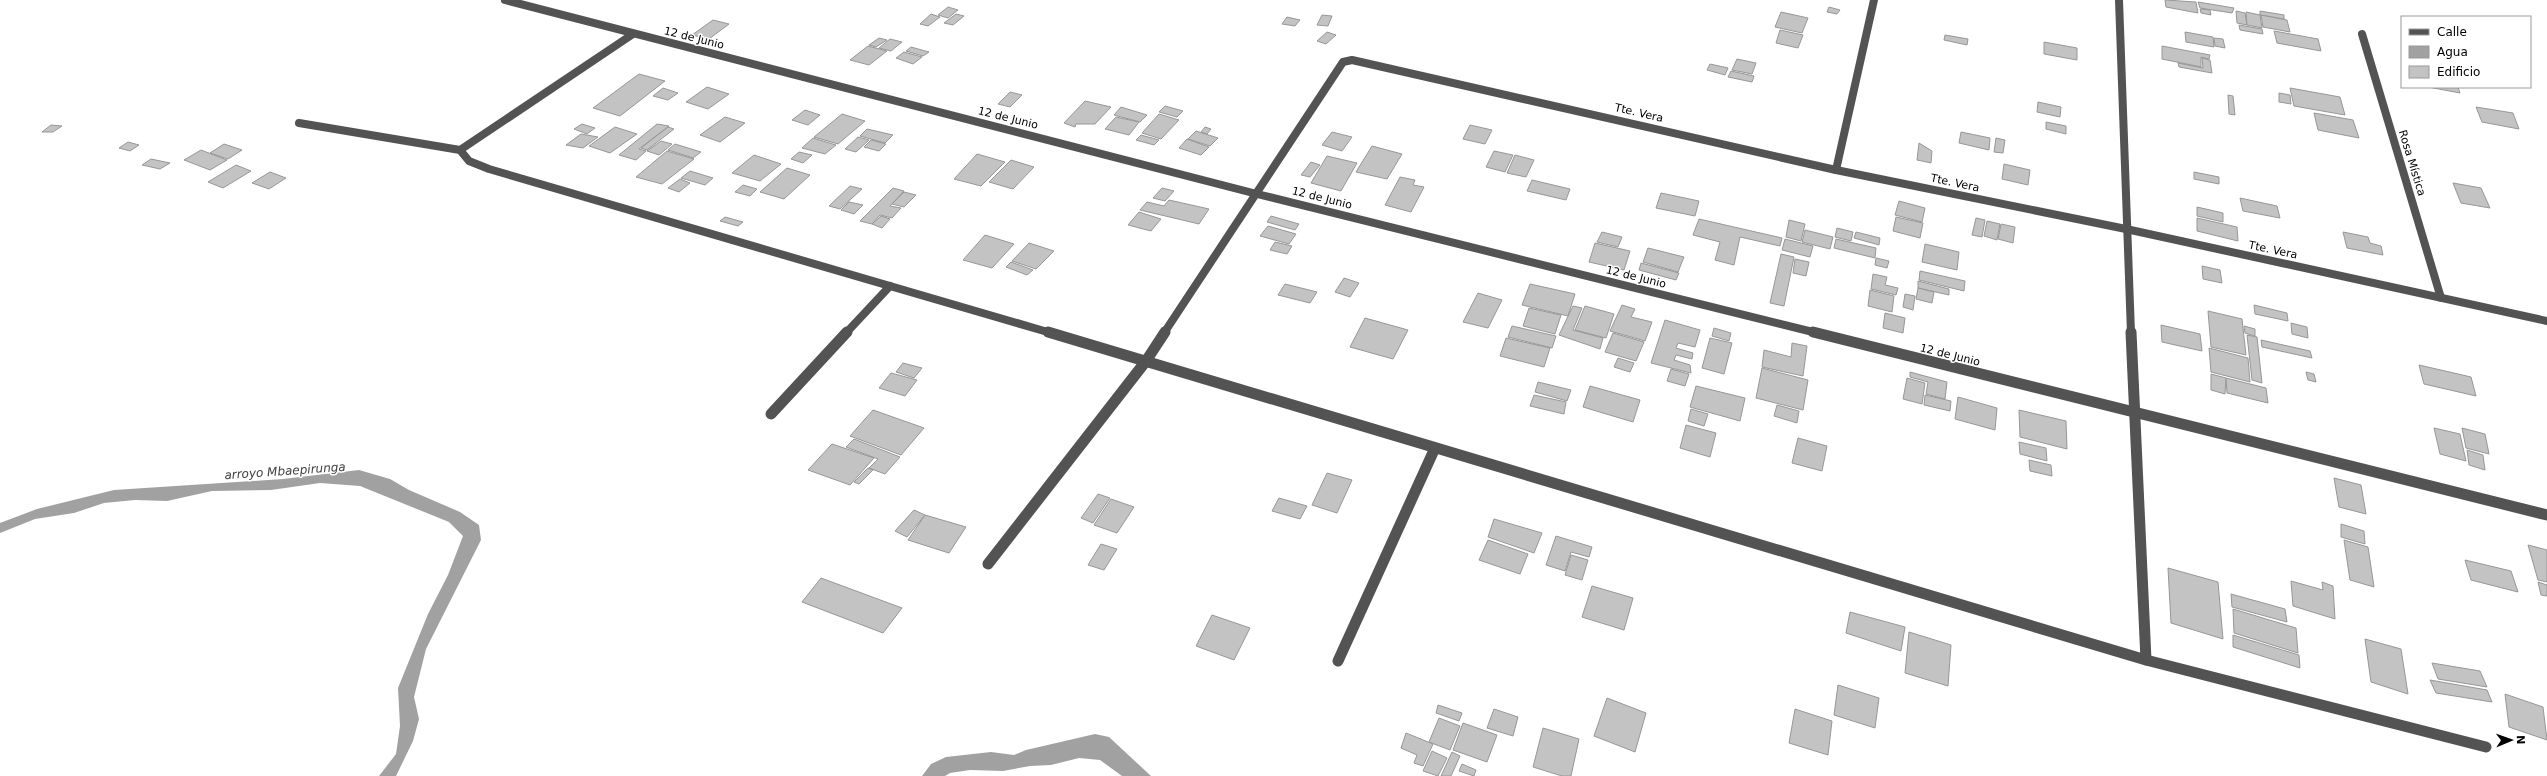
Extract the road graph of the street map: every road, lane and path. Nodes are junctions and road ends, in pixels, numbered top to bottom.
1 (505, 0) edge
2 (1874, 0) edge
3 (2119, 0) edge
4 (633, 34) junction
5 (2362, 34) dead end
6 (299, 123) dead end
7 (460, 150) junction
8 (1836, 170) junction
9 (1257, 194) junction
10 (2126, 229) junction
11 (890, 286) junction
12 (2441, 298) junction
13 (2547, 320) edge
14 (1146, 361) junction
15 (771, 414) dead end
16 (2135, 414) junction
17 (1435, 448) junction
18 (2547, 515) edge
19 (988, 564) dead end
20 (2146, 660) junction
21 (1338, 661) dead end
22 (2486, 747) dead end

1 - 4 street, 12 de Junio
2 - 8 street
3 - 10 street
4 - 7 street
4 - 9 street, 12 de Junio
5 - 12 street, Rosa Mística
6 - 7 street
7 - 11 street
8 - 9 street, Tte. Vera
8 - 10 street, Tte. Vera
9 - 14 street
9 - 16 street, 12 de Junio
10 - 12 street, Tte. Vera
10 - 16 street
11 - 14 street
11 - 15 street
12 - 13 street, Tte. Vera
14 - 17 street
14 - 19 street
16 - 18 street, 12 de Junio
16 - 20 street
17 - 20 street
17 - 21 street
20 - 22 street

